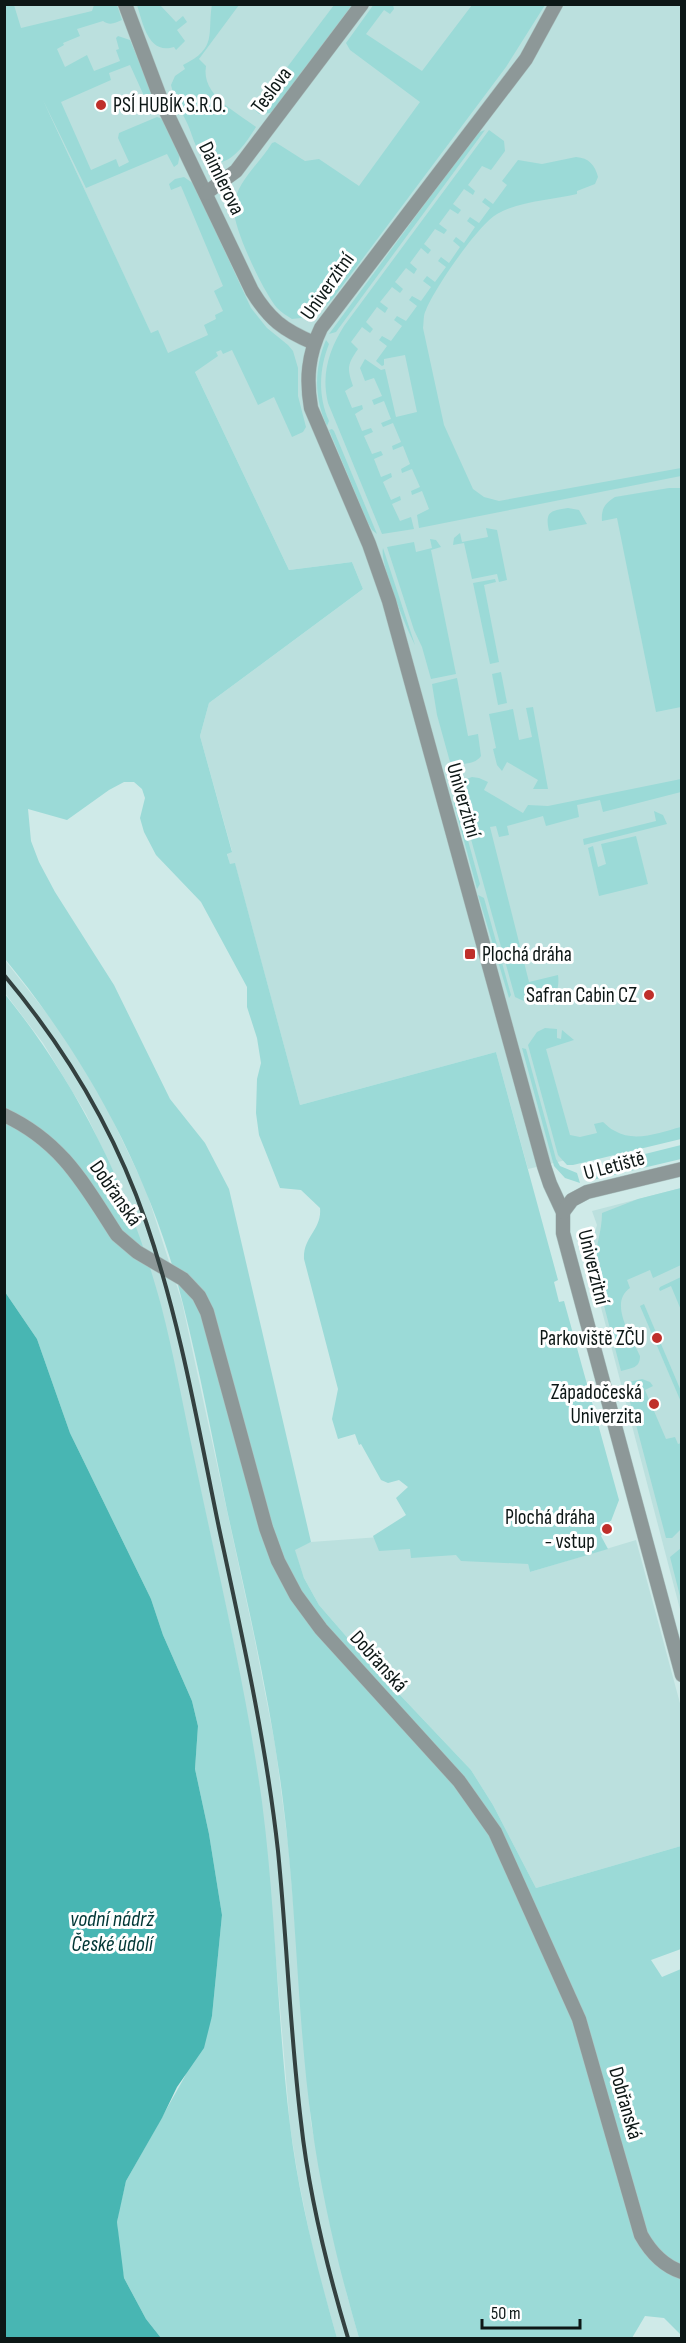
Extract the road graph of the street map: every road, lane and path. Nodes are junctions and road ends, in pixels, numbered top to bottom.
1 (125, 4) edge
2 (362, 4) edge
3 (556, 4) edge
4 (206, 193) junction
5 (314, 343) junction
6 (4, 1115) edge
7 (681, 1169) edge
8 (563, 1212) junction
9 (681, 1675) edge
10 (681, 2272) edge

1 - 4 street, Daimlerova
2 - 4 street, Teslova
3 - 5 street, Univerzitní
4 - 5 street, Daimlerova
5 - 8 street, Univerzitní
6 - 10 street, Dobřanská
7 - 8 street, U Letiště
8 - 9 street, Univerzitní

